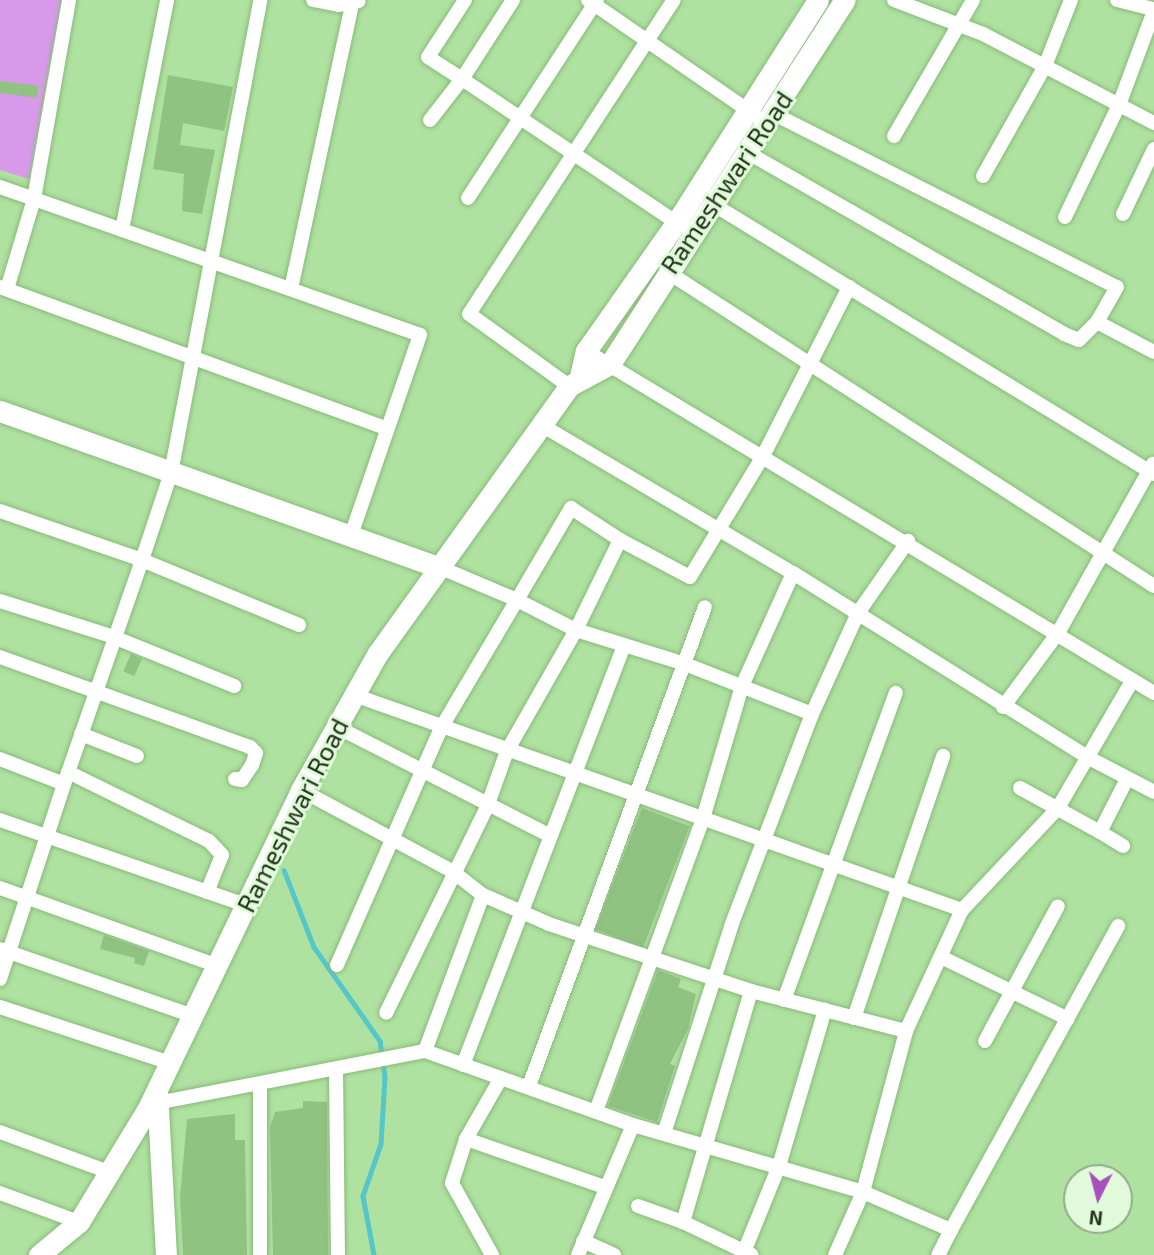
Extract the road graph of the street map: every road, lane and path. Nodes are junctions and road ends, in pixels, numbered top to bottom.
1 (69, 0) edge
2 (167, 0) edge
3 (260, 0) edge
4 (313, 0) edge
5 (465, 0) edge
6 (513, 0) edge
7 (674, 0) edge
8 (818, 0) edge
9 (845, 0) edge
10 (894, 0) edge
11 (973, 0) edge
12 (1071, 0) edge
13 (1118, 0) edge
14 (593, 1) edge
15 (356, 2) edge
16 (1154, 10) edge
17 (958, 25) junction
18 (649, 42) junction
19 (1045, 66) junction
20 (462, 79) junction
21 (1119, 105) junction
22 (746, 108) junction
23 (517, 116) junction
24 (769, 117) junction
25 (430, 120) dead end
26 (1154, 123) edge
27 (894, 136) dead end
28 (1154, 149) edge
29 (745, 152) junction
30 (576, 155) junction
31 (983, 176) dead end
32 (0, 187) edge
33 (468, 198) dead end
34 (34, 199) junction
35 (711, 202) junction
36 (1123, 214) dead end
37 (1065, 217) dead end
38 (683, 227) junction
39 (122, 230) junction
40 (214, 262) junction
41 (666, 271) junction
42 (849, 287) junction
43 (4, 288) edge
44 (291, 289) junction
45 (1097, 322) junction
46 (586, 351) junction
47 (1154, 352) edge
48 (195, 358) junction
49 (610, 364) junction
50 (809, 365) junction
51 (575, 381) junction
52 (0, 411) edge
53 (543, 426) junction
54 (387, 429) junction
55 (763, 456) junction
56 (1152, 469) edge
57 (170, 473) junction
58 (0, 511) edge
59 (717, 533) junction
60 (351, 536) junction
61 (620, 540) junction
62 (908, 541) junction
63 (1100, 555) junction
64 (142, 560) junction
65 (439, 567) junction
66 (793, 573) junction
67 (1154, 586) edge
68 (517, 600) junction
69 (0, 601) edge
70 (705, 607) dead end
71 (858, 614) junction
72 (299, 625) dead end
73 (576, 630) junction
74 (1058, 633) junction
75 (111, 636) junction
76 (624, 646) junction
77 (0, 657) edge
78 (685, 664) junction
79 (1132, 681) junction
80 (234, 686) dead end
81 (742, 686) junction
82 (93, 690) junction
83 (896, 692) dead end
84 (1154, 693) edge
85 (354, 695) junction
86 (1003, 707) junction
87 (812, 714) junction
88 (335, 726) junction
89 (441, 728) junction
90 (81, 734) junction
91 (508, 751) junction
92 (137, 756) dead end
93 (943, 757) dead end
94 (1089, 758) junction
95 (0, 759) edge
96 (420, 771) junction
97 (575, 776) junction
98 (66, 778) junction
99 (235, 779) dead end
100 (1128, 779) junction
101 (1020, 788) dead end
102 (302, 790) junction
103 (1154, 792) edge
104 (636, 799) junction
105 (487, 807) junction
106 (1058, 808) junction
107 (0, 820) edge
108 (702, 822) junction
109 (1100, 832) junction
110 (46, 836) junction
111 (551, 836) junction
112 (390, 839) junction
113 (764, 844) junction
114 (1123, 846) dead end
115 (835, 868) junction
116 (452, 871) junction
117 (0, 888) edge
118 (896, 888) junction
119 (207, 891) junction
120 (482, 895) junction
121 (27, 897) junction
122 (246, 905) junction
123 (1058, 906) dead end
124 (962, 910) junction
125 (525, 913) junction
126 (1118, 926) dead end
127 (588, 937) junction
128 (5, 950) edge
129 (941, 957) junction
130 (653, 958) junction
131 (337, 965) dead end
132 (218, 966) junction
133 (0, 979) edge
134 (716, 980) junction
135 (751, 991) junction
136 (1012, 991) junction
137 (785, 1000) junction
138 (0, 1007) edge
139 (825, 1010) junction
140 (386, 1013) dead end
141 (194, 1016) junction
142 (854, 1018) junction
143 (1068, 1019) junction
144 (906, 1031) junction
145 (985, 1041) dead end
146 (425, 1051) junction
147 (170, 1063) junction
148 (463, 1065) junction
149 (336, 1069) junction
150 (501, 1077) junction
151 (260, 1084) junction
152 (529, 1086) junction
153 (159, 1096) junction
154 (596, 1111) junction
155 (633, 1125) junction
156 (0, 1132) edge
157 (664, 1133) junction
158 (466, 1139) junction
159 (706, 1144) junction
160 (779, 1166) junction
161 (109, 1172) junction
162 (605, 1187) junction
163 (863, 1192) junction
164 (0, 1193) edge
165 (638, 1206) dead end
166 (79, 1222) junction
167 (683, 1222) junction
168 (951, 1230) junction
169 (581, 1248) edge
170 (748, 1253) edge
171 (39, 1255) edge
172 (166, 1255) edge
173 (260, 1255) edge
174 (338, 1255) edge
175 (492, 1255) edge
176 (614, 1255) edge
177 (835, 1255) edge
178 (938, 1255) edge

1 - 34 street
2 - 39 street
3 - 40 street
4 - 15 street
5 - 20 street
6 - 20 street
7 - 18 street
8 - 22 main road
9 - 24 main road, Rameshwari Road
10 - 17 street
11 - 17 street
12 - 19 street
13 - 16 street
14 - 18 street
14 - 23 street
15 - 44 street
16 - 21 street
17 - 19 street
17 - 27 street
18 - 22 street
18 - 30 street
19 - 21 street
19 - 31 street
20 - 23 street
20 - 25 street
21 - 26 street
21 - 37 street
22 - 24 street
22 - 38 main road
23 - 30 street
23 - 33 street
24 - 29 main road, Rameshwari Road
24 - 45 street
28 - 36 street
29 - 35 main road, Rameshwari Road
29 - 45 street
30 - 38 street
30 - 51 street
32 - 34 street
34 - 39 street
34 - 43 street
35 - 38 main road, Rameshwari Road
35 - 42 street
38 - 41 main road, Rameshwari Road
38 - 46 main road
39 - 40 street
40 - 44 street
40 - 48 street
41 - 49 main road, Rameshwari Road
41 - 50 street
42 - 50 street
42 - 56 street
43 - 48 street
44 - 54 street
45 - 47 street
46 - 49 street
46 - 51 main road, Rameshwari Road
48 - 54 street
48 - 57 street
49 - 51 main road
49 - 55 street
50 - 55 street
50 - 63 street
51 - 53 main road, Rameshwari Road
52 - 57 main road
53 - 59 street
53 - 65 main road, Rameshwari Road
54 - 60 street
55 - 59 street
55 - 62 street
56 - 63 street
57 - 60 main road
57 - 64 street
58 - 64 street
59 - 61 street
59 - 66 street
60 - 65 main road
61 - 68 street
61 - 73 street
62 - 71 street
62 - 74 street
63 - 67 street
63 - 74 street
64 - 72 street
64 - 75 street
65 - 68 street
65 - 85 main road, Rameshwari Road
66 - 71 street
66 - 81 street
68 - 73 street
68 - 89 street
69 - 75 street
70 - 78 street
71 - 86 street
71 - 87 street
73 - 76 street
73 - 91 street
74 - 79 street
74 - 86 street
75 - 80 street
75 - 82 street
76 - 78 street
76 - 97 street
77 - 82 street
78 - 81 street
78 - 104 street
79 - 84 street
79 - 94 street
81 - 87 street
81 - 108 street
82 - 90 street
82 - 99 street
83 - 115 street
85 - 88 main road, Rameshwari Road
85 - 89 street
86 - 94 street
87 - 113 street
88 - 96 street
88 - 102 main road, Rameshwari Road
89 - 91 street
89 - 96 street
90 - 92 street
90 - 98 street
91 - 97 street
91 - 105 street
93 - 118 street
94 - 100 street
94 - 106 street
95 - 98 street
96 - 105 street
96 - 112 street
97 - 104 street
97 - 111 street
98 - 110 street
98 - 119 street
100 - 103 street
100 - 109 street
101 - 106 street
102 - 112 street
102 - 122 main road, Rameshwari Road
104 - 108 street
104 - 127 street
105 - 111 street
105 - 116 street
106 - 109 street
106 - 124 street
107 - 110 street
108 - 113 street
108 - 130 street
109 - 114 street
110 - 119 street
110 - 121 street
111 - 125 street
112 - 116 street
112 - 131 street
113 - 115 street
113 - 134 street
115 - 118 street
115 - 137 street
116 - 120 street
116 - 140 street
117 - 121 street
118 - 124 street
118 - 142 street
119 - 122 street
120 - 125 street
120 - 146 street
121 - 128 street
121 - 132 street
122 - 132 main road, Rameshwari Road
123 - 136 street
124 - 129 street
125 - 127 street
125 - 148 street
126 - 143 street
127 - 130 street
127 - 152 street
128 - 133 street
128 - 141 street
129 - 136 street
129 - 144 street
130 - 134 street
130 - 154 street
132 - 141 main road, Rameshwari Road
134 - 135 street
134 - 157 street
135 - 137 street
135 - 159 street
136 - 143 street
136 - 145 street
137 - 139 street
138 - 147 street
139 - 142 street
139 - 160 street
141 - 147 main road, Rameshwari Road
142 - 144 street
143 - 168 street
144 - 163 street
146 - 148 street
146 - 149 street
147 - 153 main road, Rameshwari Road
148 - 150 street
149 - 151 street
149 - 174 street
150 - 152 street
150 - 158 street
151 - 153 street
151 - 173 street
152 - 154 street
153 - 161 main road, Rameshwari Road
153 - 172 main road
154 - 155 street
155 - 157 street
155 - 162 street
156 - 161 street
157 - 159 street
158 - 162 street
158 - 175 street
159 - 160 street
159 - 167 street
160 - 163 street
160 - 170 street
161 - 166 main road, Rameshwari Road
162 - 169 street
163 - 168 street
163 - 177 street
164 - 166 street
165 - 167 street
166 - 171 main road, Rameshwari Road
167 - 170 street
168 - 178 street
169 - 176 street

